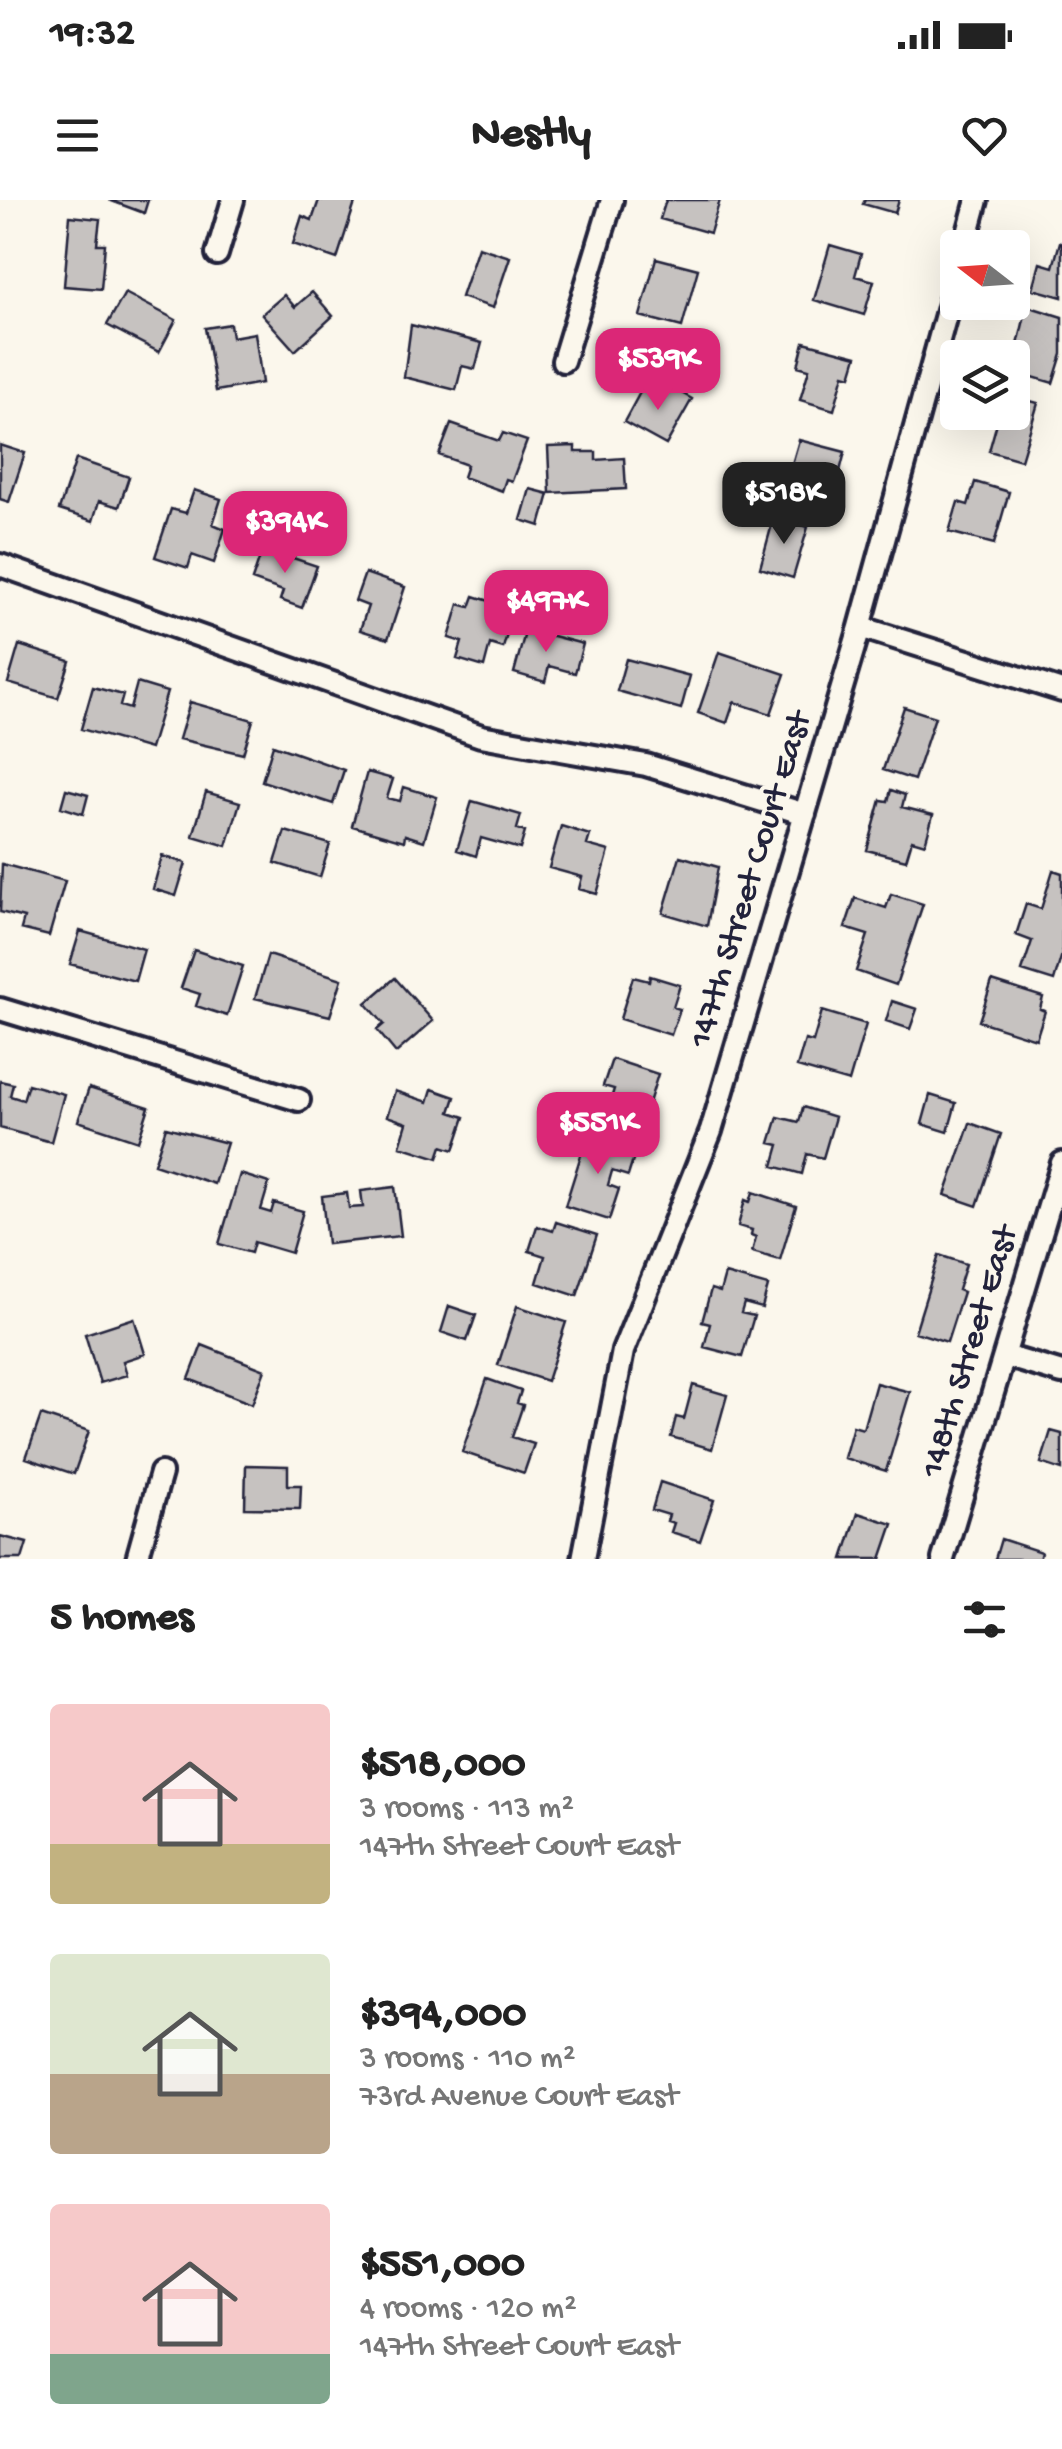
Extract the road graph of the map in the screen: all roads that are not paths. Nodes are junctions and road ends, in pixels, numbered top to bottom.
1 (233, 200) edge
2 (612, 200) edge
3 (977, 200) edge
4 (969, 230) edge
5 (217, 254) dead end
6 (945, 320) edge
7 (563, 361) dead end
8 (0, 566) edge
9 (860, 626) junction
10 (1062, 691) edge
11 (805, 814) junction
12 (0, 1009) edge
13 (299, 1100) dead end
14 (1062, 1163) edge
15 (1004, 1356) junction
16 (1062, 1373) edge
17 (161, 1473) dead end
18 (137, 1559) edge
19 (583, 1559) edge
20 (943, 1559) edge

1 - 5 street
2 - 7 street
3 - 4 street
6 - 9 street, 147th Street Court East
8 - 11 street
9 - 10 street
9 - 11 street, 147th Street Court East
11 - 19 street, 147th Street Court East
12 - 13 street
14 - 15 street, 148th Street East
15 - 16 street
15 - 20 street, 148th Street East
17 - 18 street

